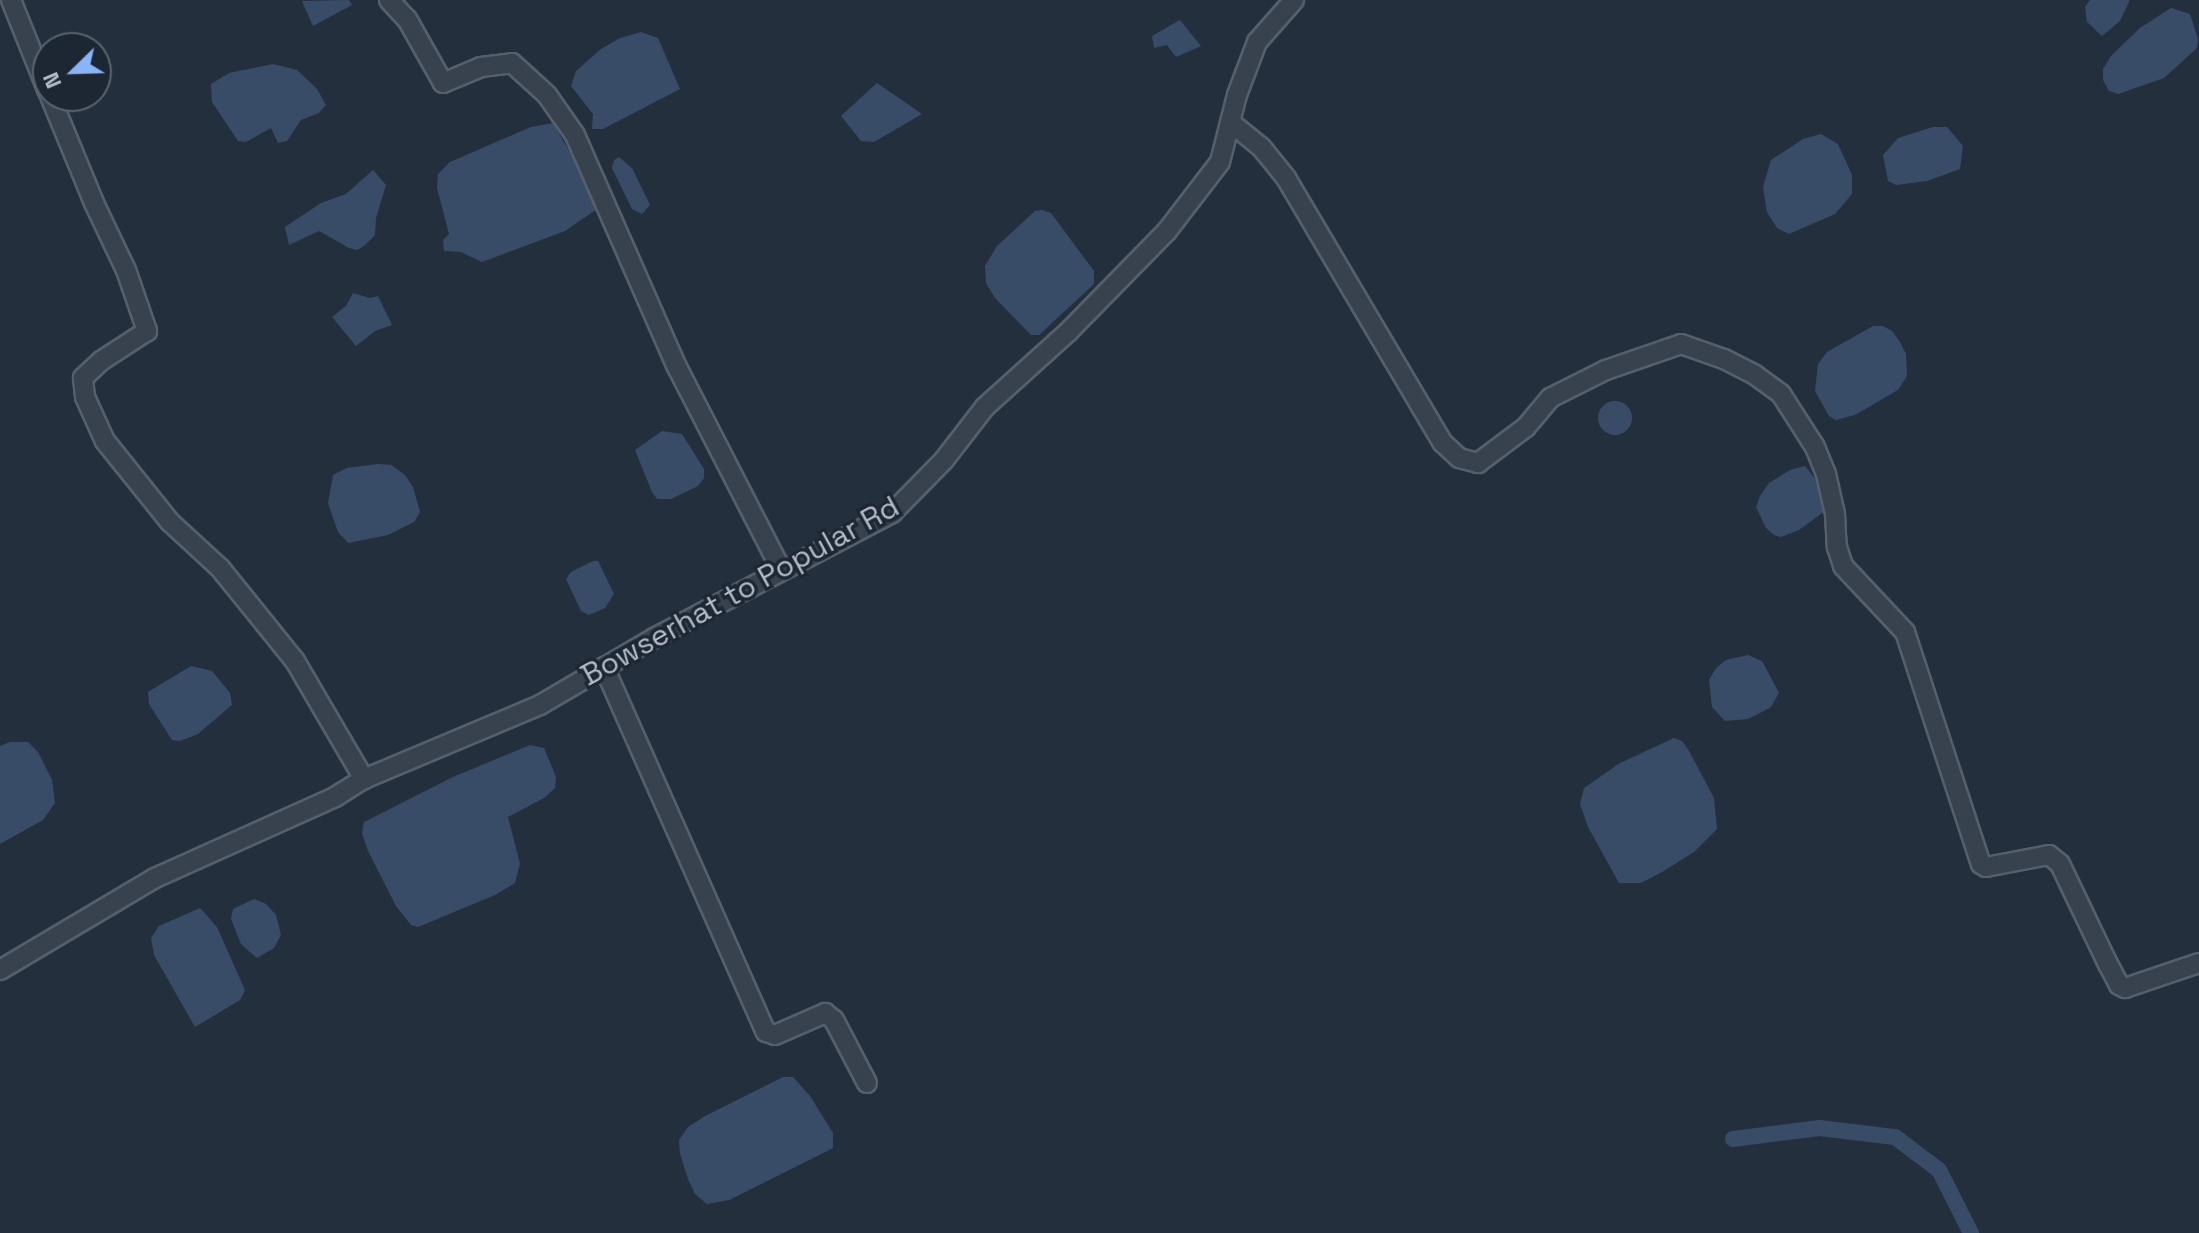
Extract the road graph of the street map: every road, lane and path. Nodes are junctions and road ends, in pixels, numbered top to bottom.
1 (11, 0) edge
2 (389, 0) edge
3 (1294, 0) edge
4 (32, 52) edge
5 (56, 112) edge
6 (1230, 122) junction
7 (782, 571) junction
8 (604, 667) junction
9 (364, 779) junction
10 (2199, 963) edge
11 (0, 970) edge
12 (867, 1083) dead end

1 - 4 street
2 - 7 street
3 - 6 street, Bowserhat to Popular Rd
5 - 9 street
6 - 7 street, Bowserhat to Popular Rd
6 - 10 street
7 - 8 street, Bowserhat to Popular Rd
8 - 9 street, Bowserhat to Popular Rd
8 - 12 street
9 - 11 street, Bowserhat to Popular Rd

